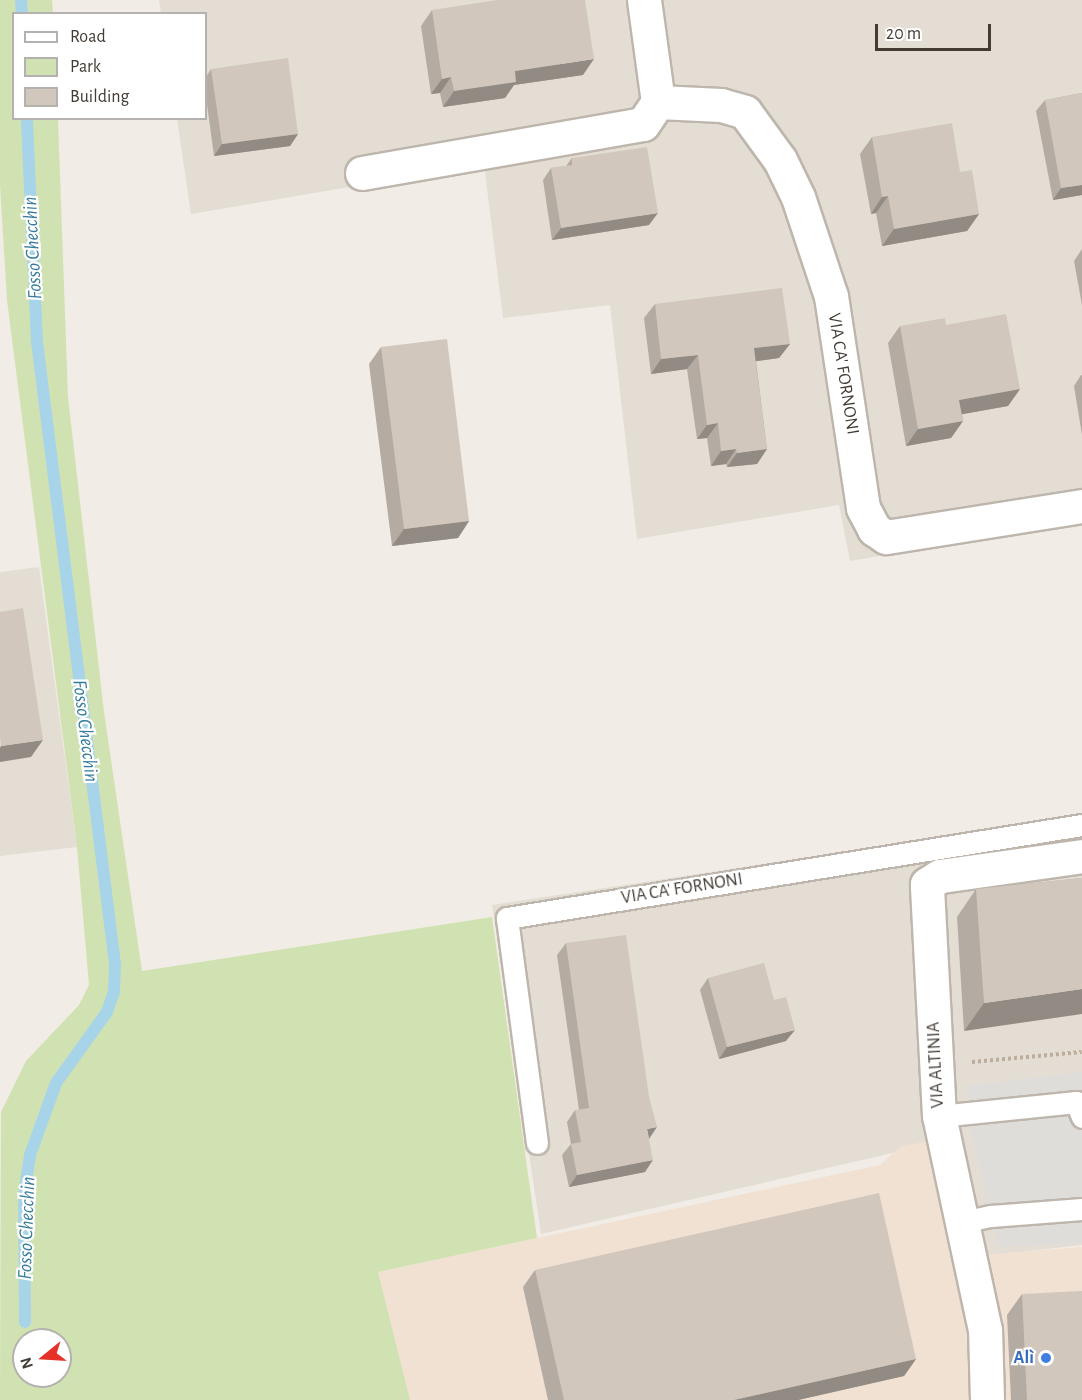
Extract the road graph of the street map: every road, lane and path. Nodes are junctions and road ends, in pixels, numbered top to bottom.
1 (644, 0) edge
2 (658, 102) junction
3 (362, 173) dead end
4 (1082, 506) edge
5 (1082, 825) edge
6 (1082, 856) edge
7 (1082, 1052) edge
8 (968, 1062) dead end
9 (939, 1116) junction
10 (1082, 1117) edge
11 (537, 1143) dead end
12 (1082, 1209) edge
13 (962, 1222) junction
14 (987, 1400) edge

1 - 2 street
2 - 3 street
2 - 4 street, VIA CA' FORNONI
5 - 11 lane, VIA CA' FORNONI
6 - 9 street, VIA ALTINIA
7 - 8 path
9 - 10 lane
9 - 13 street, VIA ALTINIA
12 - 13 lane
13 - 14 street, VIA ALTINIA

